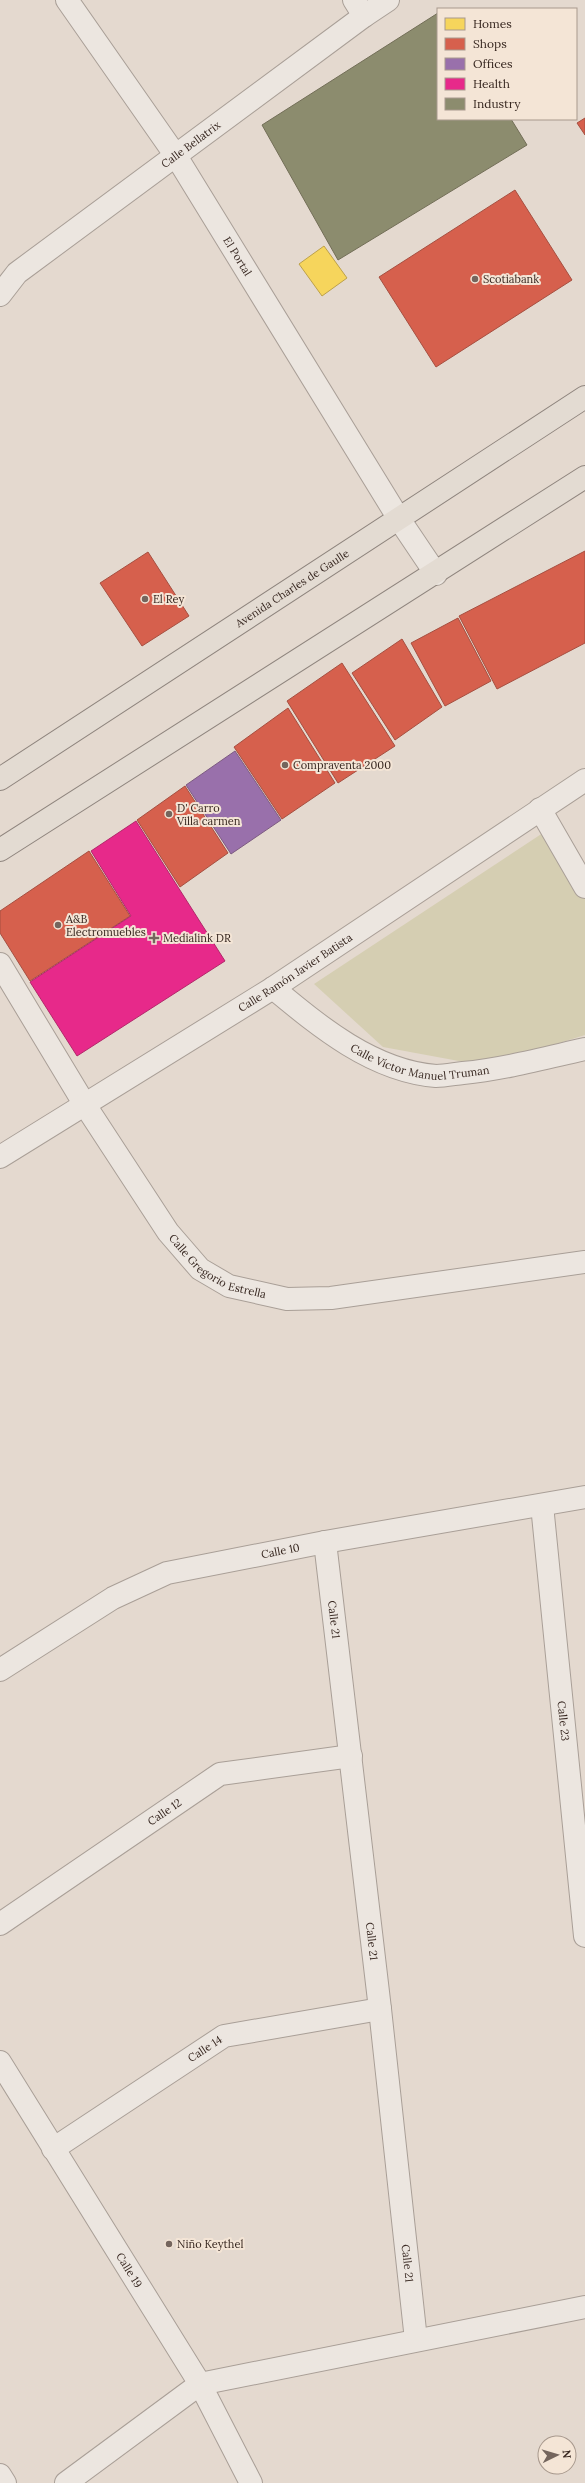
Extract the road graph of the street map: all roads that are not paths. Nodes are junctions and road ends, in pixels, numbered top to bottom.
1 (67, 0) edge
2 (388, 0) edge
3 (359, 8) edge
4 (176, 156) junction
5 (0, 295) edge
6 (585, 397) edge
7 (585, 477) edge
8 (399, 519) junction
9 (436, 574) junction
10 (0, 780) edge
11 (585, 780) edge
12 (540, 809) junction
13 (0, 850) edge
14 (585, 887) edge
15 (0, 964) edge
16 (273, 988) junction
17 (585, 1049) edge
18 (85, 1105) junction
19 (0, 1157) edge
20 (585, 1262) edge
21 (585, 1497) edge
22 (542, 1506) junction
23 (325, 1542) junction
24 (0, 1670) edge
25 (351, 1756) junction
26 (0, 1924) edge
27 (585, 1936) edge
28 (380, 2009) junction
29 (0, 2062) edge
30 (53, 2149) junction
31 (585, 2307) edge
32 (416, 2340) junction
33 (200, 2384) junction
34 (0, 2475) edge
35 (5, 2483) edge
36 (66, 2483) edge
37 (250, 2483) edge

1 - 4 street, El Portal
2 - 3 street, Calle Bellatrix
3 - 4 street, Calle Bellatrix
4 - 5 street, Calle Bellatrix
4 - 8 street, El Portal
6 - 8 main road, Avenida Charles de Gaulle
7 - 9 main road
8 - 9 street, El Portal
8 - 10 main road, Avenida Charles de Gaulle
9 - 13 main road
11 - 12 street, Calle Ramón Javier Batista
12 - 14 street
12 - 16 street, Calle Ramón Javier Batista
15 - 18 street, Calle Gregorio Estrella
16 - 17 street, Calle Víctor Manuel Truman
16 - 18 street, Calle Ramón Javier Batista
18 - 19 street, Calle Ramón Javier Batista
18 - 20 street, Calle Gregorio Estrella
21 - 22 street, Calle 10
22 - 23 street, Calle 10
22 - 27 street, Calle 23
23 - 24 street, Calle 10
23 - 25 street, Calle 21
25 - 26 street, Calle 12
25 - 28 street, Calle 21
28 - 30 street, Calle 14
28 - 32 street, Calle 21
29 - 30 street, Calle 19
30 - 33 street, Calle 19
31 - 32 street
32 - 33 street
33 - 36 street
33 - 37 street, Calle 19
34 - 35 street

